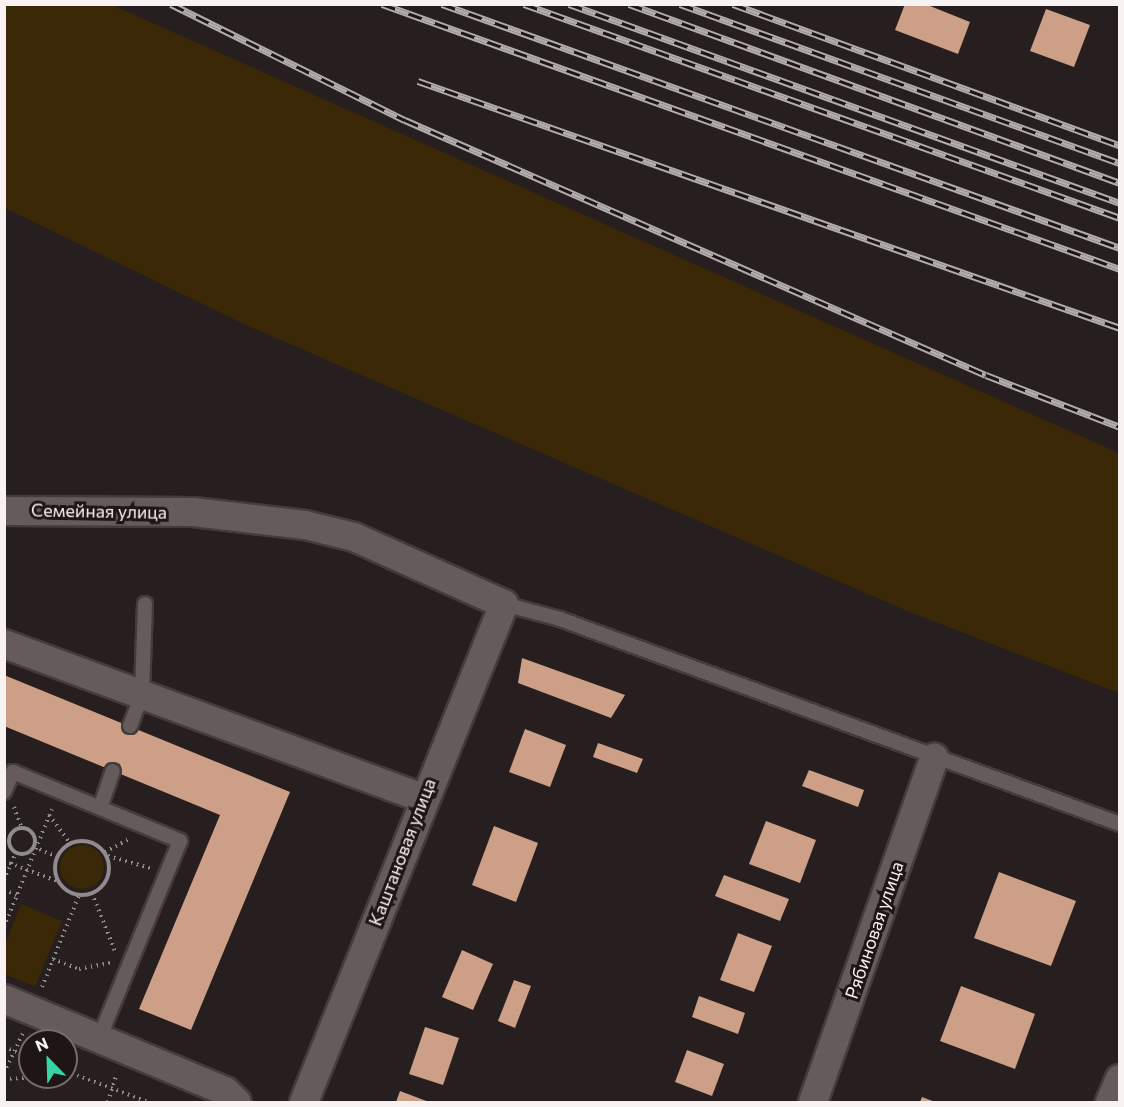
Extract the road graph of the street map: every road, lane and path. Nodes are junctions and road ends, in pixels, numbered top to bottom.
1 (4, 511) edge
2 (145, 604) dead end
3 (504, 604) junction
4 (4, 644) edge
5 (142, 694) junction
6 (130, 726) dead end
7 (934, 758) junction
8 (113, 771) dead end
9 (59, 791) junction
10 (4, 792) edge
11 (423, 798) junction
12 (100, 808) junction
13 (49, 815) junction
14 (1119, 824) edge
15 (70, 843) junction
16 (35, 848) junction
17 (16, 852) junction
18 (107, 856) junction
19 (57, 857) junction
20 (4, 861) edge
21 (11, 864) junction
22 (27, 870) junction
23 (168, 873) junction
24 (4, 880) edge
25 (58, 881) junction
26 (4, 890) edge
27 (92, 893) junction
28 (17, 895) junction
29 (80, 895) junction
30 (4, 927) edge
31 (53, 959) junction
32 (4, 999) edge
33 (33, 1010) junction
34 (100, 1036) junction
35 (4, 1047) edge
36 (14, 1051) junction
37 (18, 1052) edge
38 (4, 1073) edge
39 (78, 1075) edge
40 (1119, 1079) edge
41 (148, 1102) edge
42 (237, 1102) edge
43 (304, 1102) edge
44 (813, 1102) edge
45 (1110, 1102) edge

1 - 3 street, Семейная улица
2 - 5 lane
3 - 7 lane
3 - 11 street, Каштановая улица
4 - 5 street
5 - 6 lane
5 - 11 street
7 - 14 lane
7 - 44 street, Рябиновая улица
8 - 12 lane
9 - 10 lane
9 - 12 lane
9 - 13 path
11 - 43 street, Каштановая улица
12 - 23 lane
13 - 15 path
13 - 16 path
15 - 18 path
15 - 19 path
16 - 17 path
16 - 17 path
16 - 19 path
16 - 22 path
17 - 21 path
18 - 23 path
18 - 27 path
19 - 25 path
20 - 21 path
21 - 22 path
21 - 24 path
22 - 25 path
22 - 28 path
23 - 34 lane
25 - 29 path
26 - 28 path
27 - 29 path
27 - 31 path
28 - 30 path
29 - 31 path
31 - 33 path
32 - 33 street
33 - 34 street
33 - 36 path
34 - 42 street
35 - 36 path
36 - 37 path
36 - 38 path
39 - 41 path
40 - 45 street

